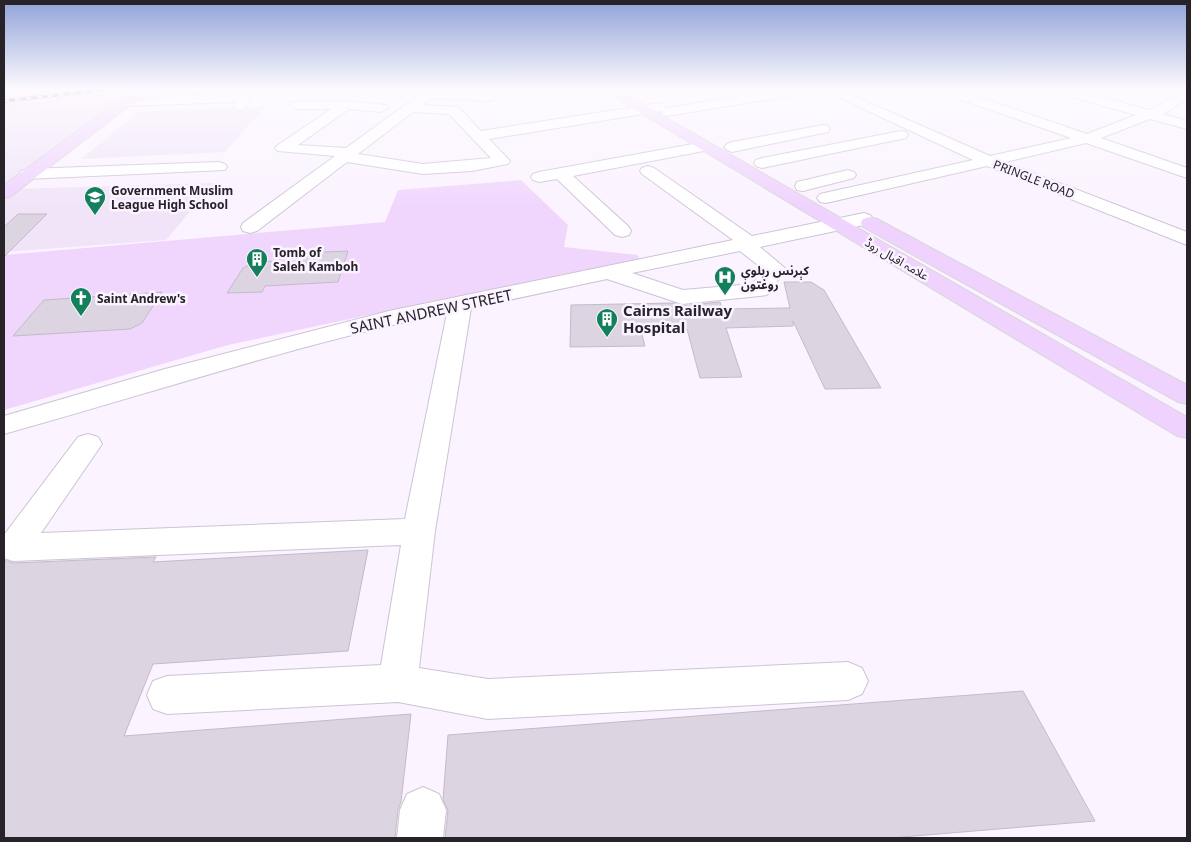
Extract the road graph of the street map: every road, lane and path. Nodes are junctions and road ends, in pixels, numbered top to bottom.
1 (73, 128) edge
2 (87, 128) edge
3 (310, 128) edge
4 (383, 128) edge
5 (471, 128) edge
6 (531, 128) edge
7 (680, 128) edge
8 (694, 128) edge
9 (914, 128) edge
10 (1055, 128) edge
11 (1111, 128) edge
12 (822, 129) dead end
13 (901, 135) dead end
14 (478, 136) junction
15 (1086, 139) junction
16 (337, 140) dead end
17 (365, 142) junction
18 (704, 147) junction
19 (732, 147) junction
20 (957, 148) junction
21 (938, 152) dead end
22 (348, 155) junction
23 (988, 161) junction
24 (762, 163) junction
25 (220, 167) dead end
26 (648, 171) dead end
27 (861, 172) dead end
28 (561, 173) junction
29 (1187, 173) edge
30 (27, 174) junction
31 (539, 177) dead end
32 (4, 178) edge
33 (803, 186) junction
34 (4, 193) edge
35 (826, 198) junction
36 (864, 219) junction
37 (837, 225) junction
38 (250, 227) dead end
39 (622, 231) dead end
40 (1187, 239) edge
41 (747, 244) junction
42 (610, 273) junction
43 (460, 304) junction
44 (1187, 396) edge
45 (4, 425) edge
46 (1187, 429) edge
47 (88, 444) dead end
48 (419, 531) junction
49 (848, 682) dead end
50 (398, 683) junction
51 (167, 695) dead end

1 - 32 main road
2 - 30 main road
3 - 22 street
4 - 17 street
5 - 14 street
6 - 14 street
7 - 18 main road, علامہ اقبال روڈ
8 - 19 main road, علامہ اقبال روڈ
9 - 20 street, PRINGLE ROAD
10 - 15 street
11 - 15 street
12 - 19 street
13 - 24 street
14 - 22 street
15 - 23 street
15 - 29 street
16 - 17 street
17 - 22 street
18 - 28 street
18 - 37 main road, علامہ اقبال روڈ
19 - 24 main road, علامہ اقبال روڈ
20 - 21 street
20 - 23 street, PRINGLE ROAD
22 - 38 street
23 - 35 street
23 - 40 street, PRINGLE ROAD
24 - 33 main road, علامہ اقبال روڈ
25 - 30 street
26 - 41 street
27 - 33 street
28 - 31 street
28 - 39 street
30 - 34 main road
33 - 35 main road, علامہ اقبال روڈ
35 - 36 main road, علامہ اقبال روڈ
36 - 37 street, SAINT ANDREW STREET
36 - 44 main road, علامہ اقبال روڈ
37 - 41 street, SAINT ANDREW STREET
37 - 46 main road, علامہ اقبال روڈ
41 - 42 street, SAINT ANDREW STREET
41 - 42 street
42 - 43 street, SAINT ANDREW STREET
43 - 45 street, SAINT ANDREW STREET
43 - 48 street
47 - 48 street
48 - 50 street
49 - 50 street
50 - 51 street

